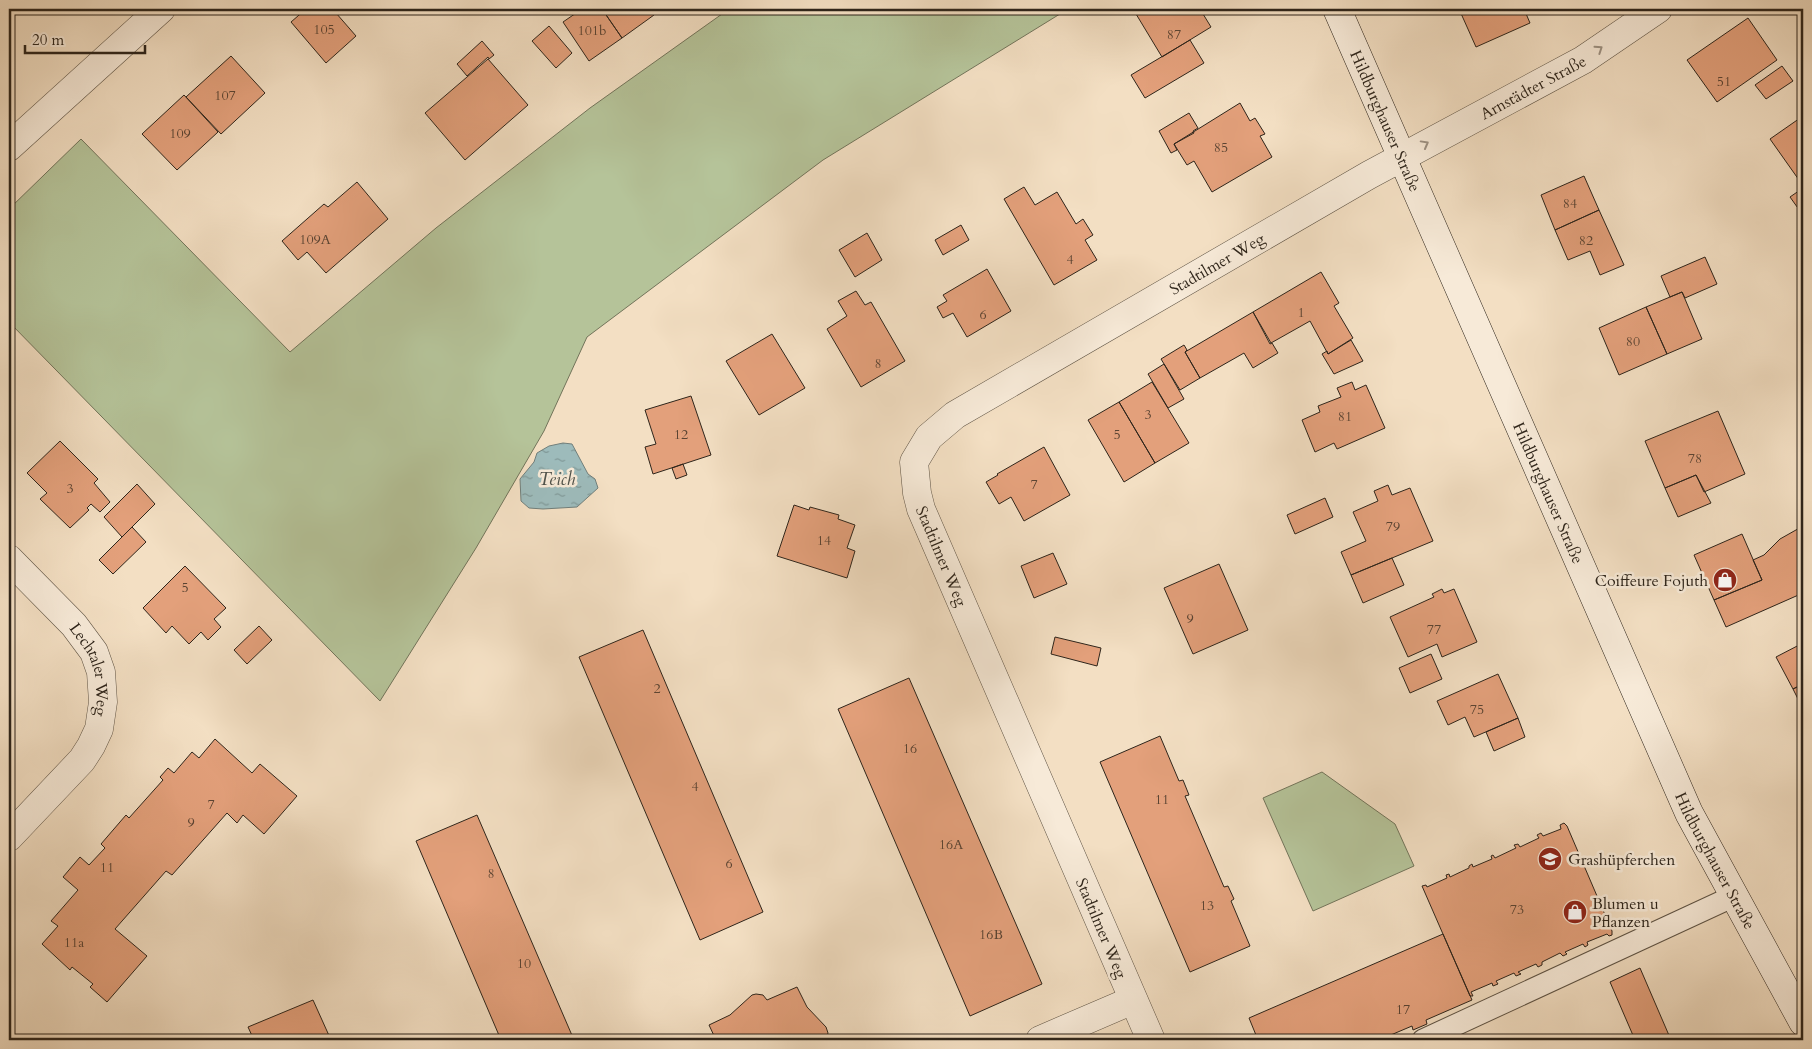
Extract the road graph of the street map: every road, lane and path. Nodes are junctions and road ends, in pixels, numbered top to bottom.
1 (162, 9) edge
2 (1337, 9) edge
3 (1658, 9) edge
4 (9, 147) edge
5 (1402, 157) junction
6 (9, 559) edge
7 (9, 837) edge
8 (1734, 896) junction
9 (1133, 1000) junction
10 (1803, 1022) edge
11 (1040, 1040) edge
12 (1151, 1040) edge
13 (1423, 1040) edge

1 - 4 street
2 - 5 street, Hildburghauser Straße
5 -> 3 street, Arnstädter Straße
5 - 8 street, Hildburghauser Straße
5 - 9 street, Stadtilmer Weg
6 - 7 street, Lechtaler Weg
8 - 10 street, Hildburghauser Straße
8 - 13 lane
9 - 11 street
9 - 12 street, Stadtilmer Weg

